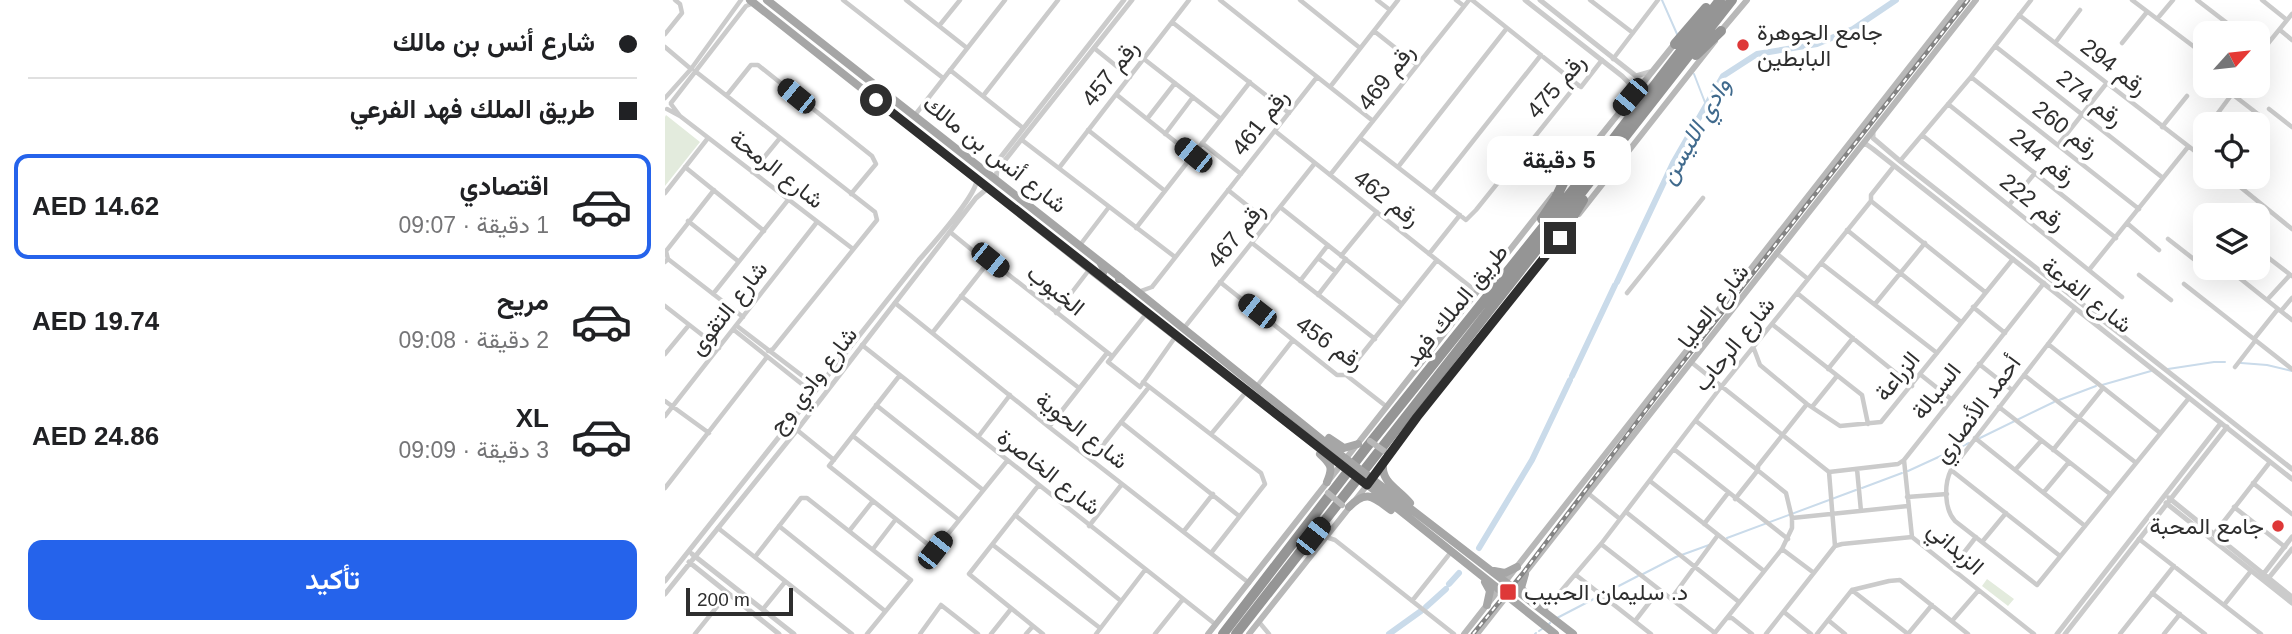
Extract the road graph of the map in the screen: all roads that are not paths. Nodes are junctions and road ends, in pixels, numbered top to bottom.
1 (675, 0) edge
2 (741, 0) edge
3 (767, 0) edge
4 (843, 0) edge
5 (906, 0) edge
6 (960, 0) edge
7 (1005, 0) edge
8 (1058, 0) edge
9 (1123, 0) edge
10 (1132, 0) edge
11 (1189, 0) edge
12 (1220, 0) edge
13 (1300, 0) edge
14 (1377, 0) edge
15 (1398, 0) edge
16 (1456, 0) edge
17 (1470, 0) edge
18 (1525, 0) edge
19 (1539, 0) edge
20 (1552, 0) edge
21 (1590, 0) edge
22 (1657, 0) edge
23 (1707, 0) edge
24 (1714, 0) edge
25 (1720, 0) edge
26 (1732, 0) edge
27 (1747, 0) edge
28 (1962, 0) edge
29 (1976, 0) edge
30 (2031, 0) edge
31 (2133, 0) edge
32 (2172, 0) edge
33 (2197, 0) edge
34 (2262, 0) edge
35 (752, 2) edge
36 (1464, 6) junction
37 (1547, 6) junction
38 (1390, 10) junction
39 (2080, 10) dead end
40 (2147, 12) junction
41 (2292, 14) edge
42 (2019, 15) junction
43 (2157, 19) junction
44 (2287, 20) junction
45 (2224, 21) edge
46 (1172, 22) junction
47 (939, 26) junction
48 (1507, 28) junction
49 (2280, 30) junction
50 (1374, 31) junction
51 (1721, 31) junction
52 (1633, 33) junction
53 (665, 34) edge
54 (2270, 40) edge
55 (2292, 40) edge
56 (823, 43) junction
57 (2055, 43) junction
58 (2122, 43) dead end
59 (1675, 44) junction
60 (1995, 46) junction
61 (2193, 46) edge
62 (665, 47) edge
63 (967, 48) junction
64 (1094, 48) junction
65 (1360, 48) junction
66 (815, 52) junction
67 (1541, 55) junction
68 (1613, 58) junction
69 (1144, 59) junction
70 (1602, 60) junction
71 (846, 62) junction
72 (1417, 65) junction
73 (693, 70) junction
74 (950, 70) junction
75 (1627, 70) junction
76 (1653, 71) junction
77 (840, 72) junction
78 (1130, 76) junction
79 (1622, 76) junction
80 (1318, 77) junction
81 (1971, 77) junction
82 (943, 78) junction
83 (1250, 82) junction
84 (1175, 83) junction
85 (1577, 84) junction
86 (2106, 84) junction
87 (1330, 87) junction
88 (1662, 91) junction
89 (1117, 94) junction
90 (727, 95) junction
91 (983, 96) junction
92 (1631, 96) junction
93 (2187, 96) dead end
94 (1193, 97) junction
95 (665, 98) edge
96 (2237, 98) edge
97 (1948, 104) junction
98 (668, 107) edge
99 (2269, 109) dead end
100 (2255, 112) edge
101 (1289, 113) junction
102 (2082, 114) junction
103 (914, 115) junction
104 (1147, 118) junction
105 (1221, 119) junction
106 (1373, 121) junction
107 (1032, 122) junction
108 (2162, 127) junction
109 (2292, 127) edge
110 (1023, 128) junction
111 (1088, 130) junction
112 (1873, 130) junction
113 (1275, 131) junction
114 (1165, 134) junction
115 (1922, 135) junction
116 (708, 138) junction
117 (780, 138) junction
118 (1360, 138) junction
119 (1022, 140) junction
120 (1202, 143) junction
121 (1878, 143) junction
122 (2058, 145) junction
123 (1859, 146) junction
124 (2188, 147) junction
125 (1873, 149) junction
126 (2193, 151) edge
127 (1612, 154) junction
128 (1193, 155) junction
129 (1001, 160) junction
130 (1900, 161) junction
131 (1315, 163) junction
132 (1895, 166) junction
133 (685, 167) junction
134 (1398, 167) junction
135 (1059, 168) junction
136 (985, 170) junction
137 (752, 172) junction
138 (2035, 173) junction
139 (1241, 174) junction
140 (1330, 175) junction
141 (2163, 178) junction
142 (977, 179) junction
143 (996, 179) junction
144 (1564, 181) junction
145 (988, 188) junction
146 (2243, 189) edge
147 (715, 190) junction
148 (1228, 190) junction
149 (1165, 191) junction
150 (665, 193) edge
151 (1432, 193) junction
152 (851, 194) junction
153 (973, 196) junction
154 (1703, 198) dead end
155 (787, 200) junction
156 (1871, 201) junction
157 (2009, 205) junction
158 (1109, 207) junction
159 (1280, 207) junction
160 (2139, 209) junction
161 (1377, 212) junction
162 (1460, 215) junction
163 (688, 221) junction
164 (817, 222) junction
165 (1268, 222) junction
166 (2128, 224) junction
167 (1136, 228) junction
168 (2292, 229) edge
169 (1847, 230) junction
170 (764, 231) junction
171 (950, 232) junction
172 (1560, 238) junction
173 (2116, 238) junction
174 (2168, 239) dead end
175 (1252, 243) junction
176 (1924, 243) junction
177 (1328, 245) junction
178 (1079, 246) junction
179 (853, 249) junction
180 (2159, 250) dead end
181 (1522, 253) junction
182 (1776, 253) junction
183 (1429, 254) junction
184 (1175, 257) junction
185 (1344, 257) junction
186 (1318, 258) junction
187 (2013, 259) junction
188 (2193, 259) edge
189 (2270, 259) edge
190 (1437, 260) junction
191 (666, 261) edge
192 (738, 261) junction
193 (1100, 262) junction
194 (988, 263) junction
195 (1821, 263) junction
196 (2089, 271) junction
197 (1093, 272) junction
198 (1336, 272) junction
199 (1900, 274) junction
200 (2139, 275) dead end
201 (2291, 276) edge
202 (1122, 279) junction
203 (1808, 279) junction
204 (2242, 280) edge
205 (1300, 281) junction
206 (1220, 282) junction
207 (2044, 284) junction
208 (2184, 284) dead end
209 (1152, 286) junction
210 (1113, 287) junction
211 (1138, 292) junction
212 (1477, 292) junction
213 (1985, 292) junction
214 (1627, 293) dead end
215 (1797, 293) junction
216 (713, 294) junction
217 (1318, 295) junction
218 (961, 296) junction
219 (2122, 297) dead end
220 (2292, 298) edge
221 (2171, 300) dead end
222 (2267, 300) junction
223 (895, 303) junction
224 (1152, 303) junction
225 (1402, 304) junction
226 (1875, 304) junction
227 (665, 306) edge
228 (1973, 307) junction
229 (2075, 309) junction
230 (2280, 310) junction
231 (1056, 313) junction
232 (1147, 313) junction
233 (743, 317) junction
234 (2292, 320) edge
235 (1961, 322) junction
236 (689, 325) junction
237 (1773, 325) junction
238 (735, 328) junction
239 (1184, 328) junction
240 (933, 333) junction
241 (2005, 333) junction
242 (1176, 336) junction
243 (1853, 338) junction
244 (1375, 339) junction
245 (2255, 340) junction
246 (1293, 341) junction
247 (2048, 344) junction
248 (862, 345) junction
249 (719, 348) junction
250 (1754, 349) junction
251 (771, 353) junction
252 (1937, 353) junction
253 (665, 354) edge
254 (1109, 355) junction
255 (1691, 362) junction
256 (1979, 364) junction
257 (2235, 367) dead end
258 (1828, 369) junction
259 (2292, 369) edge
260 (1346, 374) junction
261 (900, 375) junction
262 (1921, 375) junction
263 (2024, 375) junction
264 (1837, 376) junction
265 (1143, 382) junction
266 (1257, 386) junction
267 (1912, 386) junction
268 (1149, 387) junction
269 (1721, 387) junction
270 (1079, 388) junction
271 (2103, 388) junction
272 (815, 390) junction
273 (2012, 390) junction
274 (1246, 391) junction
275 (1010, 396) junction
276 (2189, 398) junction
277 (1951, 399) junction
278 (665, 401) edge
279 (876, 405) junction
280 (673, 406) junction
281 (1809, 406) junction
282 (1387, 407) junction
283 (1999, 407) junction
284 (665, 416) edge
285 (2079, 419) junction
286 (1696, 421) junction
287 (1121, 422) junction
288 (2226, 423) junction
289 (1297, 424) junction
290 (1868, 424) junction
291 (1049, 427) junction
292 (797, 430) junction
293 (1368, 431) junction
294 (2159, 432) junction
295 (709, 433) junction
296 (1212, 433) junction
297 (2214, 433) junction
298 (1782, 435) junction
299 (853, 436) junction
300 (978, 437) junction
301 (2220, 437) junction
302 (1975, 438) junction
303 (2041, 441) junction
304 (1358, 444) junction
305 (1675, 450) junction
306 (2053, 450) junction
307 (1388, 451) junction
308 (834, 460) junction
309 (1091, 460) junction
310 (1904, 460) junction
311 (1007, 461) junction
312 (1344, 462) junction
313 (2069, 462) junction
314 (2270, 462) junction
315 (2135, 463) junction
316 (1383, 464) junction
317 (1857, 469) junction
318 (2292, 469) edge
319 (1758, 470) junction
320 (1951, 470) junction
321 (2016, 470) junction
322 (1829, 472) junction
323 (2292, 479) edge
324 (1650, 481) junction
325 (1327, 482) junction
326 (1370, 482) junction
327 (2253, 483) junction
328 (1122, 484) junction
329 (1038, 486) junction
330 (665, 488) edge
331 (983, 490) junction
332 (2044, 492) junction
333 (1727, 493) junction
334 (1213, 494) junction
335 (1589, 494) junction
336 (1947, 494) junction
337 (2110, 494) junction
338 (1315, 497) junction
339 (1907, 498) junction
340 (1735, 499) junction
341 (2166, 499) junction
342 (873, 500) junction
343 (1346, 506) junction
344 (1908, 506) junction
345 (2234, 507) junction
346 (2177, 508) junction
347 (1861, 511) junction
348 (1626, 512) junction
349 (2006, 513) junction
350 (2292, 514) edge
351 (1015, 515) junction
352 (1832, 515) junction
353 (1239, 516) junction
354 (1415, 517) junction
355 (1792, 518) junction
356 (896, 519) junction
357 (1620, 519) junction
358 (959, 520) junction
359 (1704, 524) junction
360 (779, 526) junction
361 (1089, 526) junction
362 (2085, 526) junction
363 (718, 527) junction
364 (850, 530) junction
365 (1184, 531) junction
366 (2214, 534) junction
367 (1718, 535) junction
368 (1325, 537) junction
369 (1912, 537) junction
370 (1976, 537) junction
371 (2292, 537) edge
372 (1788, 539) junction
373 (2139, 539) junction
374 (1982, 541) junction
375 (993, 544) junction
376 (1601, 544) junction
377 (1835, 546) junction
378 (2285, 547) junction
379 (873, 549) junction
380 (1782, 549) junction
381 (2292, 550) edge
382 (1451, 551) junction
383 (1211, 553) junction
384 (692, 554) junction
385 (2060, 556) junction
386 (755, 557) junction
387 (684, 558) junction
388 (690, 562) junction
389 (2174, 566) junction
390 (1517, 567) junction
391 (1695, 567) junction
392 (1952, 568) junction
393 (1145, 570) junction
394 (2253, 570) junction
395 (1483, 571) junction
396 (1764, 571) junction
397 (1814, 573) junction
398 (1525, 574) junction
399 (1576, 575) junction
400 (2264, 579) junction
401 (665, 582) edge
402 (785, 582) junction
403 (1249, 583) junction
404 (1502, 586) junction
405 (2276, 588) junction
406 (1659, 590) junction
407 (1852, 590) junction
408 (1978, 591) junction
409 (728, 593) junction
410 (1510, 593) junction
411 (2152, 593) junction
412 (665, 594) edge
413 (2292, 597) edge
414 (1183, 599) junction
415 (1671, 599) junction
416 (1121, 601) junction
417 (1412, 601) junction
418 (1531, 601) junction
419 (1739, 602) junction
420 (2292, 603) edge
421 (1487, 605) junction
422 (1932, 605) junction
423 (2224, 605) junction
424 (763, 609) junction
425 (1011, 610) junction
426 (885, 611) junction
427 (1544, 611) junction
428 (1784, 612) junction
429 (2179, 614) junction
430 (1727, 618) junction
431 (1828, 620) junction
432 (1635, 621) junction
433 (1952, 621) junction
434 (1258, 622) junction
435 (1216, 625) junction
436 (1033, 626) junction
437 (1100, 628) junction
438 (699, 629) junction
439 (695, 634) edge
440 (706, 634) edge
441 (779, 634) edge
442 (794, 634) edge
443 (852, 634) edge
444 (867, 634) edge
445 (920, 634) edge
446 (978, 634) edge
447 (991, 634) edge
448 (1026, 634) edge
449 (1043, 634) edge
450 (1096, 634) edge
451 (1155, 634) edge
452 (1209, 634) edge
453 (1223, 634) edge
454 (1236, 634) edge
455 (1249, 634) edge
456 (1269, 634) edge
457 (1454, 634) edge
458 (1464, 634) edge
459 (1477, 634) edge
460 (1555, 634) edge
461 (1573, 634) edge
462 (1651, 634) edge
463 (1715, 634) edge
464 (1752, 634) edge
465 (1766, 634) edge
466 (1811, 634) edge
467 (1817, 634) edge
468 (1845, 634) edge
469 (1908, 634) edge
470 (1968, 634) edge
471 (2034, 634) edge
472 (2057, 634) edge
473 (2065, 634) edge
474 (2120, 634) edge
475 (2164, 634) edge
476 (2205, 634) edge
477 (2261, 634) edge

1 - 53 street
2 - 73 street
3 - 56 main road, شارع أنس بن مالك
4 - 82 street
5 - 47 street
6 - 47 street
7 - 63 street
8 - 91 street
9 - 107 street
10 - 64 street
11 - 46 street, رقم 457
12 - 80 street
13 - 65 street
14 - 38 street
15 - 38 street
16 - 36 street
17 - 36 street, رقم 469
17 - 48 street
18 - 70 street
19 - 37 street
20 - 37 street
21 - 52 street
22 - 52 street
23 - 59 main road
24 - 59 highway
25 - 181 highway, طريق الملك فهد
26 - 88 highway, طريق الملك فهد
27 - 51 main road
28 - 390 main road, شارع العليا
29 - 112 main road, شارع العليا
30 - 42 street
31 - 40 street
32 - 43 street
33 - 45 street
34 - 44 street
35 - 66 main road, شارع أنس بن مالك
35 - 73 street
36 - 72 street, رقم 469
37 - 68 street
38 - 50 street
39 - 57 street
40 - 43 street
40 - 58 street
41 - 44 street
42 - 57 street, رقم 294
42 - 60 street
43 - 61 street
44 - 49 street
46 - 69 street, رقم 457
46 - 83 street
47 - 63 street
48 - 67 street
48 - 134 street
49 - 54 street
49 - 55 street
50 - 65 street
50 - 72 street
51 - 88 highway
51 - 172 main road
52 - 68 street
56 - 66 main road
56 - 71 main road, شارع أنس بن مالك
57 - 86 street, رقم 294
59 - 76 main road
60 - 81 street
60 - 102 street, رقم 274
62 - 73 street
63 - 74 street
64 - 78 street
64 - 107 street
65 - 87 street
66 - 77 main road, شارع أنس بن مالك
67 - 85 street
67 - 151 street
68 - 75 street
69 - 78 street, رقم 457
69 - 84 street
70 - 79 street
70 - 85 street, رقم 475
71 - 77 main road
71 - 103 main road, شارع أنس بن مالك
72 - 106 street, رقم 469
73 - 90 street
73 - 95 street
73 - 98 street
74 - 82 street
74 - 91 street
75 - 76 street
75 - 79 street
76 - 92 main road
77 - 142 main road, شارع أنس بن مالك
78 - 89 street, رقم 457
79 - 92 street
80 - 87 street
80 - 101 street, رقم 461
81 - 97 street
81 - 122 street, رقم 260
82 - 103 street
83 - 101 street
83 - 105 street
84 - 94 street
84 - 104 street
85 - 162 street, رقم 475
86 - 102 street
86 - 108 street, رقم 294
87 - 106 street
88 - 127 highway, طريق الملك فهد
89 - 104 street
89 - 111 street, رقم 457
90 - 117 street
90 - 152 street
91 - 110 street
92 - 144 main road
93 - 108 street
94 - 105 street
94 - 114 street
95 - 98 street, شارع الرمحة
96 - 100 street
97 - 115 street
97 - 138 street, رقم 244
98 - 116 street, شارع الرمحة
99 - 109 street
101 - 113 street, رقم 461
102 - 122 street
102 - 141 street, رقم 274
103 - 136 main road, شارع أنس بن مالك
104 - 114 street
105 - 120 street
106 - 118 street, رقم 469
107 - 110 street
107 - 119 street
108 - 124 street, رقم 294
110 - 129 street
111 - 135 street, رقم 457
111 - 149 street
112 - 121 street, شارع الفرعة
112 - 123 main road, شارع العليا
113 - 131 street, رقم 462
113 - 139 street, رقم 461
114 - 128 street
115 - 130 street
115 - 157 street, رقم 222
116 - 133 street
116 - 137 street, شارع الرمحة
117 - 137 street
117 - 152 street
118 - 134 street
118 - 140 street, رقم 469
119 - 129 street
119 - 135 street
120 - 128 street
120 - 139 street
121 - 125 street
121 - 130 street, شارع الفرعة
122 - 160 street, رقم 260
123 - 125 street, شارع الفرعة
123 - 182 main road, شارع العليا
124 - 126 street, رقم 294
124 - 141 street
125 - 132 street, شارع الفرعة
127 - 172 highway
127 - 454 highway, طريق الملك فهد
128 - 149 street
129 - 136 street
129 - 143 street
130 - 288 street, شارع الفرعة
131 - 140 street, رقم 462
131 - 159 street, رقم 467
132 - 156 street, شارع الرحاب
132 - 187 street, شارع الفرعة
133 - 147 street
133 - 150 street
134 - 151 street
135 - 158 street
136 - 143 main road, شارع أنس بن مالك
137 - 155 street, شارع الرمحة
138 - 157 street
138 - 173 street, رقم 244
139 - 148 street, رقم 461
140 - 161 street, رقم 462
141 - 160 street
142 - 145 main road, شارع أنس بن مالك
142 - 153 street, شارع وادي وج
143 - 178 main road, شارع أنس بن مالك
144 - 181 highway
144 - 212 main road
145 - 153 street, شارع وادي وج
145 - 197 main road, شارع أنس بن مالك
146 - 168 street
147 - 163 street
147 - 170 street
148 - 165 street
148 - 184 street, رقم 461
149 - 167 street
151 - 162 street
152 - 179 street
153 - 171 street, شارع وادي وج
153 - 272 street, شارع وادي وج
154 - 214 street
155 - 164 street, شارع الرمحة
155 - 170 street
156 - 169 street, شارع الرحاب
156 - 176 street
157 - 196 street, رقم 222
158 - 167 street
158 - 178 street
159 - 165 street, رقم 467
159 - 177 street
160 - 166 street
161 - 183 street, رقم 462
161 - 185 street
162 - 183 street, رقم 475
163 - 191 street
163 - 192 street
164 - 179 street, شارع الرمحة
164 - 233 street, شارع التقوى
165 - 175 street, رقم 467
166 - 173 street
166 - 180 street
167 - 184 street
169 - 195 street, شارع الرحاب
169 - 199 street
170 - 192 street
171 - 194 street, الخبوب
171 - 223 street, شارع وادي وج
172 - 307 main road
173 - 196 street
174 - 188 street
175 - 205 street
175 - 206 street, رقم 467
176 - 199 street
176 - 213 street
177 - 185 street
177 - 186 street
178 - 193 main road, شارع أنس بن مالك
179 - 251 street
181 - 453 highway, طريق الملك فهد
182 - 203 street
182 - 255 main road, شارع العليا
183 - 190 street, رقم 462
184 - 209 street, رقم 461
185 - 198 street
185 - 225 street
186 - 198 street
186 - 205 street
187 - 207 street, شارع الفرعة
187 - 213 street, الزراعة
189 - 201 street
190 - 212 street, رقم 462
190 - 225 street
191 - 216 street
192 - 216 street
193 - 197 main road
193 - 202 main road, شارع أنس بن مالك
194 - 218 street
194 - 231 street, الخبوب
195 - 203 street, شارع الرحاب
195 - 226 street
196 - 219 street, رقم 222
197 - 210 main road, شارع أنس بن مالك
197 - 231 street
198 - 217 street
199 - 226 street
199 - 235 street
200 - 221 street
201 - 222 street
202 - 210 main road
202 - 211 main road, شارع أنس بن مالك
203 - 215 street, شارع الرحاب
204 - 222 street
205 - 217 street
206 - 239 street, رقم 467
206 - 246 street, رقم 456
207 - 229 street, شارع الفرعة
207 - 241 street, السبالة
208 - 245 street
209 - 211 street
209 - 224 street
210 - 232 main road, شارع أنس بن مالك
211 - 224 main road, شارع أنس بن مالك
212 - 282 main road
213 - 228 street, الزراعة
215 - 237 street, شارع الرحاب
215 - 243 street
216 - 233 street
217 - 244 street
218 - 240 street
218 - 270 street
220 - 230 street
222 - 230 street
223 - 240 street, شارع الحوية
223 - 248 street, شارع وادي وج
224 - 239 main road, شارع أنس بن مالك
225 - 244 street
226 - 252 street
227 - 236 street
228 - 235 street, الزراعة
228 - 241 street
229 - 247 street, أحمد الأنصاري
229 - 276 street, شارع الفرعة
230 - 234 street
230 - 245 street
231 - 254 street, الخبوب
232 - 242 main road, شارع أنس بن مالك
232 - 254 street
233 - 238 street, شارع التقوى
235 - 252 street, الزراعة
236 - 249 street
236 - 253 street
237 - 250 street, شارع الرحاب
237 - 258 street
238 - 249 street, شارع التقوى
238 - 251 street
239 - 266 main road, شارع أنس بن مالك
240 - 275 street, شارع الحوية
241 - 256 street, السبالة
242 - 265 street
242 - 274 main road, شارع أنس بن مالك
243 - 258 street
243 - 267 street
244 - 260 street
245 - 257 street
245 - 259 street
246 - 260 street, رقم 456
246 - 266 street
247 - 263 street, أحمد الأنصاري
247 - 271 street
248 - 261 street, شارع الخاصرة
248 - 292 street, شارع وادي وج
249 - 280 street, شارع التقوى
250 - 269 street, شارع الرحاب
250 - 281 street, الزراعة
251 - 272 street
251 - 295 street
252 - 262 street, الزراعة
254 - 265 street, الخبوب
254 - 270 street
255 - 269 street
255 - 335 main road, شارع العليا
256 - 273 street
256 - 277 street, السبالة
258 - 264 street
260 - 282 street, رقم 456
261 - 279 street
261 - 300 street, شارع الخاصرة
262 - 267 street, الزراعة
262 - 277 street
263 - 273 street, أحمد الأنصاري
263 - 285 street
264 - 281 street
264 - 290 street
265 - 268 street
266 - 289 main road, شارع أنس بن مالك
267 - 290 street, الزراعة
268 - 287 street
268 - 296 street
269 - 286 street, شارع الرحاب
269 - 298 street
270 - 291 street
271 - 285 street
271 - 294 street
272 - 384 street, شارع وادي وج
273 - 283 street, أحمد الأنصاري
274 - 289 main road, شارع أنس بن مالك
274 - 296 street
275 - 291 street, شارع الحوية
275 - 300 street
276 - 288 street, شارع الفرعة
276 - 294 street
277 - 310 street, السبالة
278 - 280 street
279 - 299 street
279 - 331 street
280 - 284 street, شارع التقوى
280 - 295 street
281 - 290 street, الزراعة
281 - 298 street
282 - 293 main road
283 - 302 street, أحمد الأنصاري
283 - 303 street
285 - 306 street
285 - 315 street
286 - 305 street, شارع الرحاب
286 - 319 street
287 - 309 street
287 - 334 street
288 - 297 street
288 - 301 street
288 - 314 street, شارع الفرعة
288 - 318 street, شارع الفرعة
289 - 304 main road
289 - 312 main road, شارع أنس بن مالك
289 - 325 main road
291 - 309 street, شارع الحوية
292 - 308 street
292 - 363 street, شارع وادي وج
293 - 304 main road
293 - 307 main road, bridge
294 - 315 street
295 - 330 street
296 - 353 street
297 - 301 street
297 - 341 street
298 - 319 street
298 - 322 street
299 - 308 street
299 - 358 street
300 - 311 street, شارع الخاصرة
301 - 341 street
302 - 320 street, أحمد الأنصاري
302 - 321 street
303 - 306 street
303 - 321 street
304 - 312 main road
305 - 324 street, شارع الرحاب
305 - 333 street
306 - 313 street
307 - 316 main road
308 - 342 street
309 - 328 street, شارع الحوية
310 - 317 street
310 - 339 street, الزبداني
311 - 329 street, شارع الخاصرة
311 - 331 street
312 - 325 main road
312 - 326 main road, شارع أنس بن مالك, bridge
313 - 332 street
313 - 337 street
314 - 323 street, شارع الفرعة
314 - 327 street
315 - 337 street
316 - 326 main road
316 - 354 main road
317 - 322 street
317 - 347 street
319 - 340 street
319 - 355 street
320 - 336 street, أحمد الأنصاري
320 - 349 street
321 - 332 street
322 - 352 street
324 - 348 street, شارع الرحاب
324 - 359 street
325 - 338 main road
326 - 343 main road
326 - 354 main road, شارع أنس بن مالك
327 - 345 street
327 - 350 street
328 - 361 street
328 - 365 street, شارع الحوية
329 - 351 street
329 - 361 street, شارع الخاصرة
331 - 358 street
332 - 362 street
333 - 340 street
333 - 359 street
334 - 353 street
334 - 365 street
335 - 357 street
335 - 398 main road, شارع العليا
336 - 339 street
336 - 370 street, أحمد الأنصاري
337 - 362 street
338 - 343 main road, bridge
338 - 403 main road
339 - 344 street, الزبداني
340 - 372 street
341 - 346 street
341 - 373 street
341 - 472 street
342 - 356 street
342 - 364 street
343 - 354 main road
343 - 368 main road
344 - 347 street
344 - 369 street, الزبداني
345 - 366 street
345 - 378 street
346 - 366 street
346 - 394 street
347 - 352 street
348 - 357 street, شارع الرحاب
348 - 391 street
349 - 374 street
349 - 385 street
351 - 375 street
351 - 416 street
352 - 355 street
352 - 377 street
353 - 383 street
354 - 382 main road, شارع أنس بن مالك
354 - 395 main road
355 - 372 street
356 - 358 street
356 - 379 street
357 - 376 street, شارع الرحاب
359 - 367 street
360 - 364 street
360 - 386 street
360 - 426 street
361 - 393 street, شارع الخاصرة
362 - 385 street
363 - 384 street, شارع وادي وج
363 - 386 street
364 - 379 street
365 - 383 street, شارع الحوية
366 - 394 street
367 - 391 street
367 - 396 street
368 - 417 street
368 - 434 main road
369 - 377 street
369 - 392 street, الزبداني
370 - 374 street, أحمد الأنصاري
370 - 392 street
371 - 378 street
372 - 380 street
373 - 389 street
373 - 473 street
374 - 385 street, أحمد الأنصاري
375 - 425 street
375 - 437 street
376 - 399 street, شارع الرحاب
376 - 406 street
377 - 397 street
378 - 400 street
379 - 426 street
380 - 396 street
380 - 397 street
381 - 400 street
382 - 395 main road, شارع أنس بن مالك
382 - 417 street
383 - 403 street, شارع الحوية
384 - 387 street, شارع وادي وج
384 - 388 street, شارع وادي وج
384 - 424 street
386 - 402 street
387 - 388 street
387 - 401 street, شارع وادي وج
388 - 409 street
388 - 412 street, شارع وادي وج
389 - 411 street
389 - 423 street
390 - 395 main road
390 - 404 main road, شارع العليا
391 - 415 street
391 - 419 street
392 - 408 street, الزبداني
393 - 414 street, شارع الخاصرة
393 - 416 street
394 - 400 street
394 - 423 street
395 - 404 main road, شارع أنس بن مالك
395 - 421 main road
396 - 419 street
397 - 428 street
398 - 410 main road, شارع العليا
398 - 418 main road
399 - 427 street, شارع الرحاب
399 - 432 street
400 - 405 street
402 - 424 street
402 - 443 street
403 - 435 main road
404 - 410 main road, شارع أنس بن مالك
404 - 421 main road, شارع العليا
405 - 413 street
405 - 420 street
406 - 415 street
406 - 432 street
407 - 422 street
407 - 431 street
407 - 469 street
408 - 433 street
408 - 471 street, الزبداني
409 - 438 street
409 - 441 street
410 - 418 main road
410 - 459 main road, شارع العليا
410 - 460 main road, شارع أنس بن مالك
411 - 429 street
411 - 474 street
414 - 435 street, شارع الخاصرة
414 - 451 street
415 - 463 street
416 - 437 street
417 - 457 street
418 - 427 main road
419 - 430 street
421 - 458 main road, شارع العليا
422 - 433 street
422 - 469 street
423 - 477 street
424 - 442 street
425 - 436 street
425 - 447 street
426 - 444 street
427 - 461 main road
428 - 465 street
428 - 466 street
429 - 475 street
429 - 476 street
430 - 463 street
430 - 464 street
431 - 467 street
431 - 468 street
432 - 462 street
433 - 470 street
434 - 455 main road
434 - 456 street
435 - 452 main road
436 - 448 street
436 - 449 street
437 - 450 street
438 - 439 street
438 - 440 street
445 - 446 street

